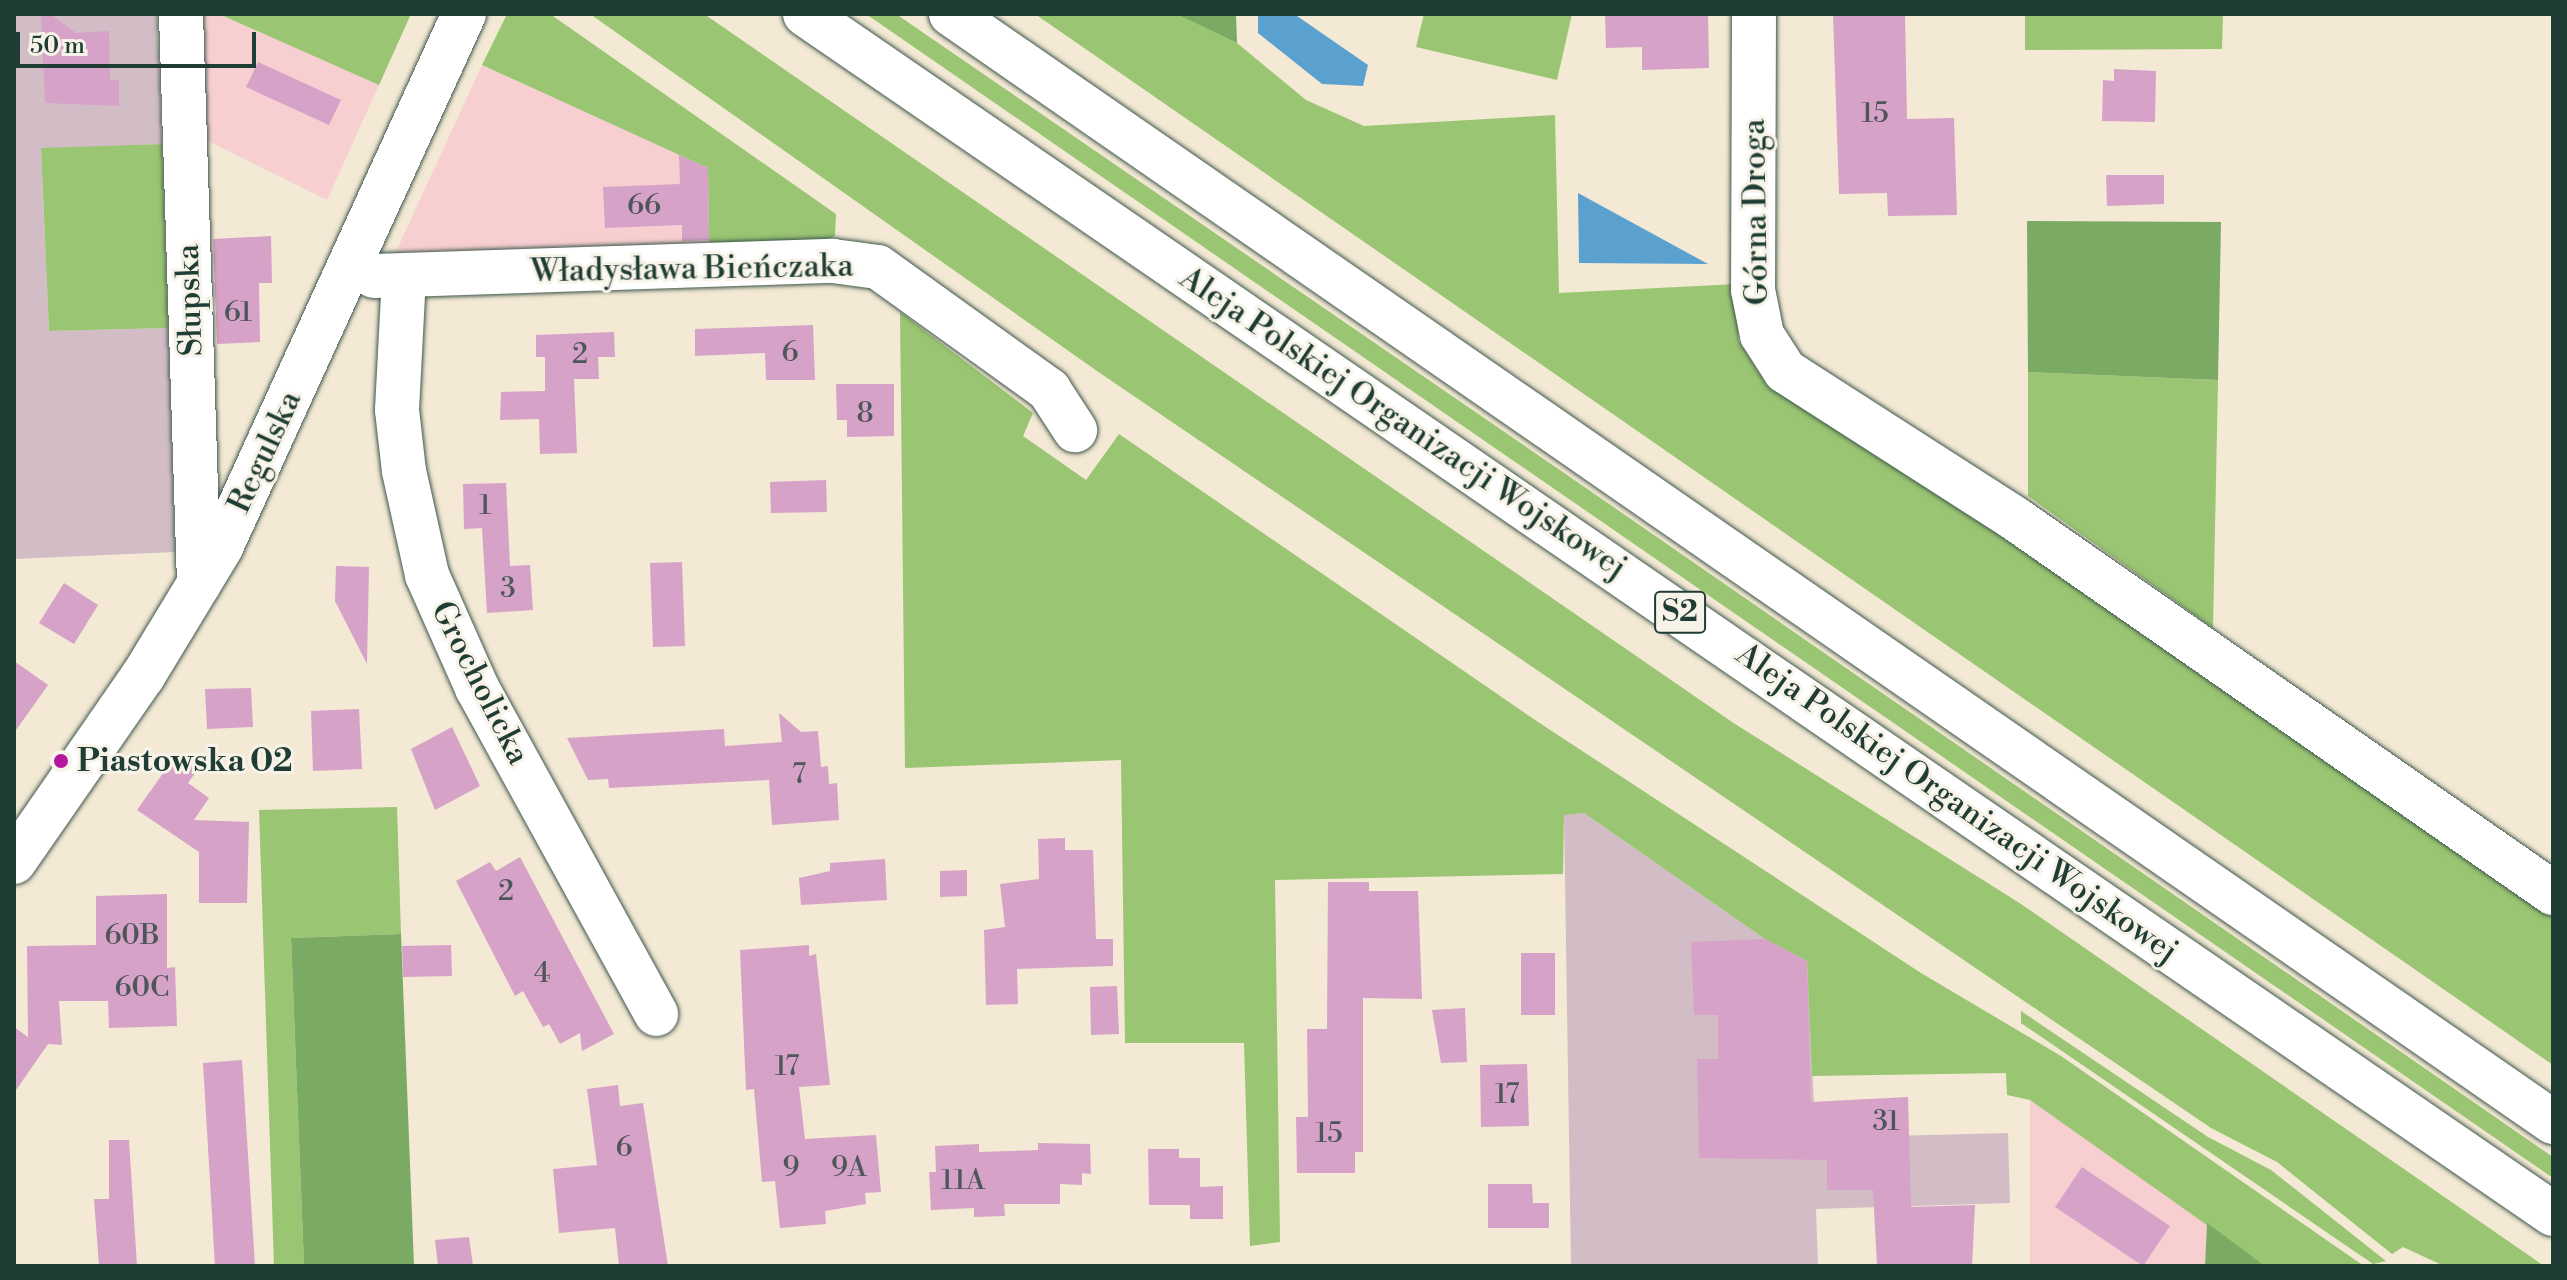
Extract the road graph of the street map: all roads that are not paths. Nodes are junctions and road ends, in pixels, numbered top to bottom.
1 (181, 14) edge
2 (464, 14) edge
3 (805, 14) edge
4 (951, 14) edge
5 (1754, 14) edge
6 (404, 276) junction
7 (343, 277) junction
8 (1075, 430) dead end
9 (199, 586) junction
10 (14, 862) edge
11 (2553, 893) edge
12 (656, 1014) dead end
13 (2553, 1122) edge
14 (2553, 1214) edge

1 - 9 main road, Słupska
2 - 7 main road, Regulska
3 - 14 main road, Aleja Polskiej Organizacji Wojskowej / S2
4 - 13 main road, S2
5 - 11 main road, Górna Droga
6 - 7 main road, Władysława Bieńczaka
6 - 8 main road, Władysława Bieńczaka
6 - 12 main road, Grocholicka
7 - 9 main road, Regulska
9 - 10 main road, Regulska

